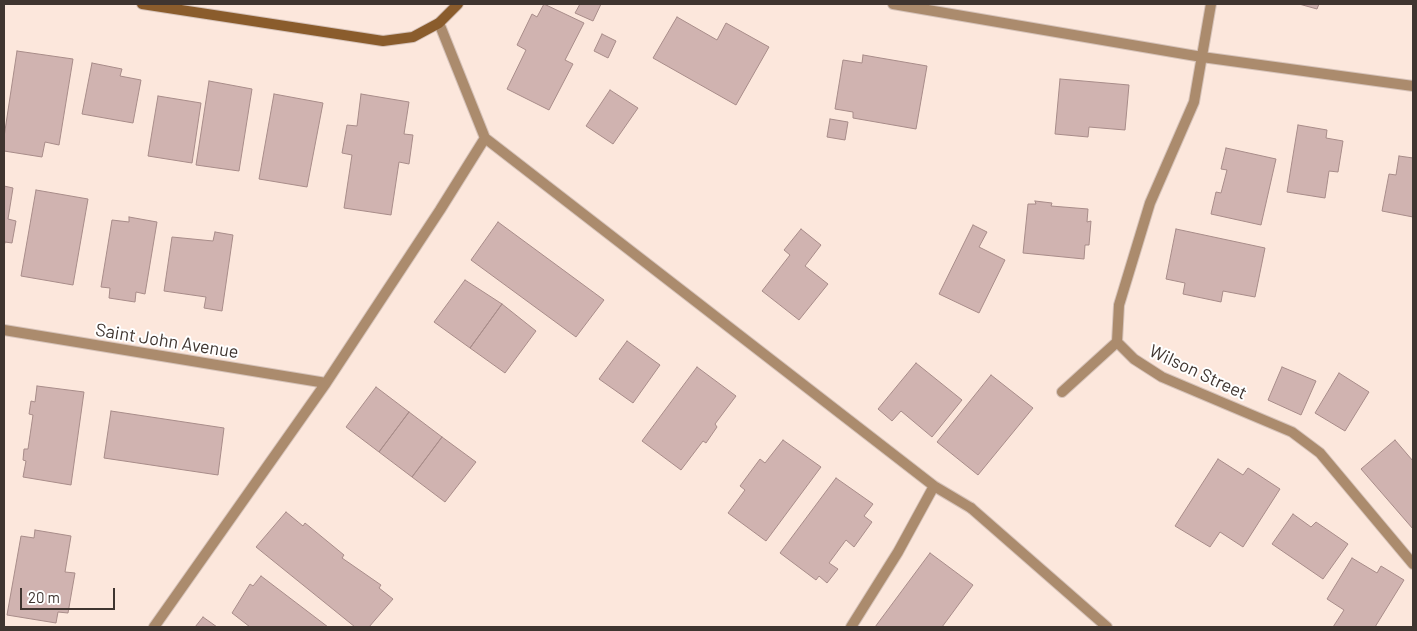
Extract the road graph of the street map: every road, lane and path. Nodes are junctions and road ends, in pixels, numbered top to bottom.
1 (142, 4) edge
2 (458, 4) edge
3 (893, 4) edge
4 (1211, 4) edge
5 (439, 23) junction
6 (1202, 57) junction
7 (1413, 86) edge
8 (485, 138) junction
9 (4, 330) edge
10 (1117, 342) junction
11 (326, 383) junction
12 (1062, 392) dead end
13 (934, 486) junction
14 (1413, 564) edge
15 (154, 627) edge
16 (851, 627) edge
17 (1107, 627) edge

1 - 5 street
2 - 5 street
3 - 6 street
4 - 6 street
5 - 8 street
6 - 7 street
6 - 10 street
8 - 11 street
8 - 13 street
9 - 11 street, Saint John Avenue
10 - 12 street
10 - 14 street, Wilson Street
11 - 15 street
13 - 16 street
13 - 17 street

